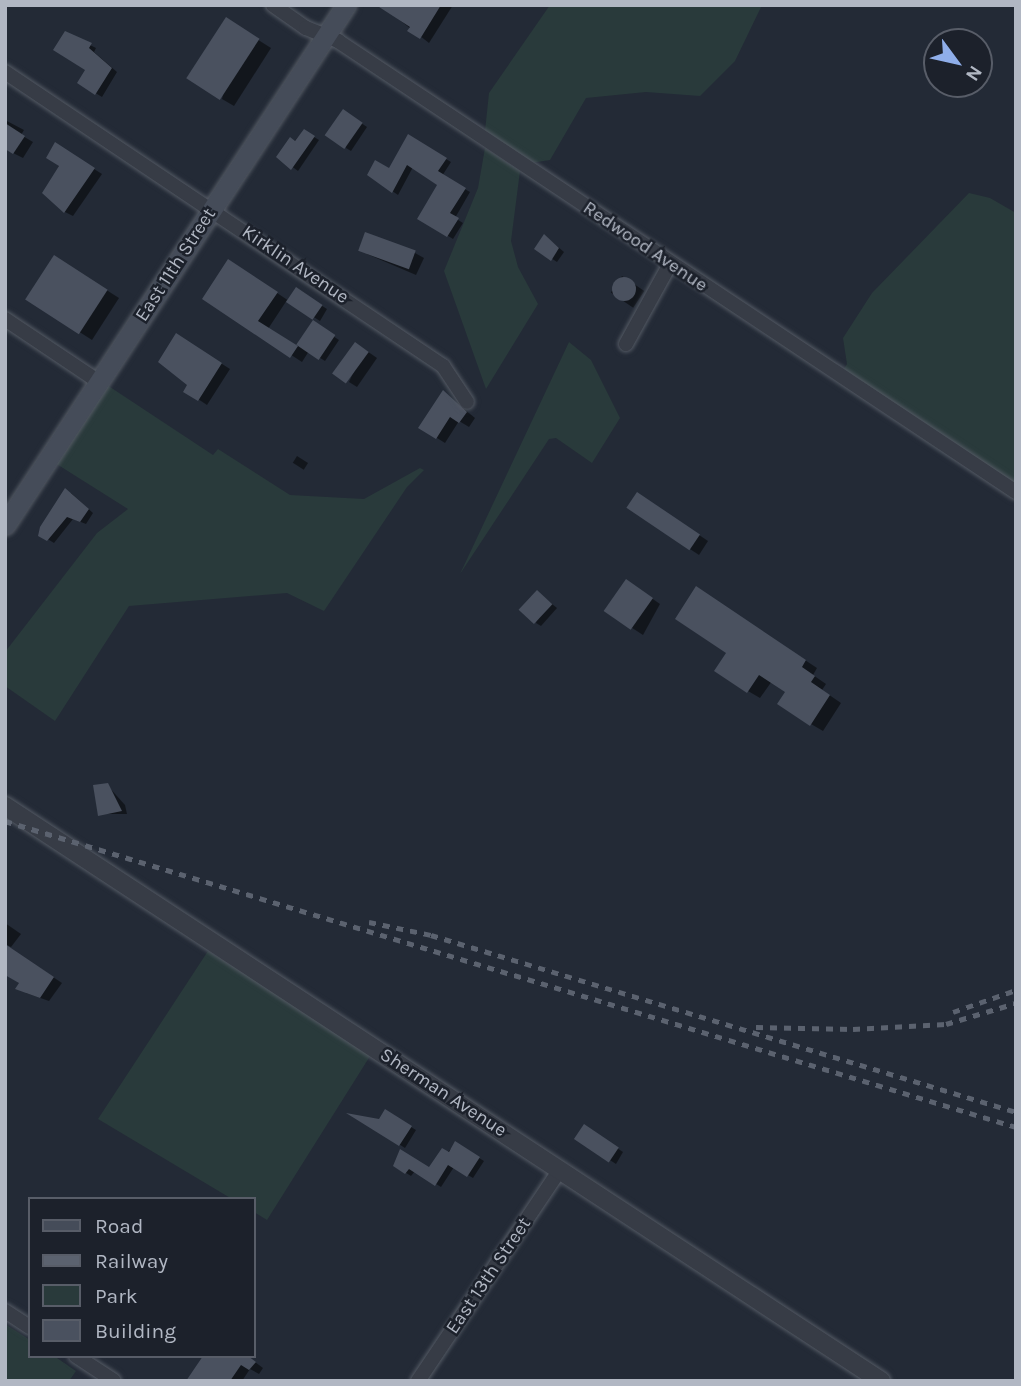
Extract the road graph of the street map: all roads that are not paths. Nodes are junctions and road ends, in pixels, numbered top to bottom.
1 (273, 5) edge
2 (346, 5) edge
3 (326, 36) junction
4 (5, 72) edge
5 (212, 209) junction
6 (670, 264) junction
7 (5, 319) edge
8 (626, 344) dead end
9 (99, 382) junction
10 (467, 402) dead end
11 (1016, 492) edge
12 (5, 525) edge
13 (5, 806) edge
14 (561, 1170) junction
15 (5, 1311) edge
16 (28, 1326) edge
17 (79, 1358) edge
18 (114, 1381) edge
19 (418, 1381) edge
20 (881, 1381) edge

1 - 3 street, Redwood Avenue
2 - 3 main road, East 11th Street
3 - 5 main road, East 11th Street
3 - 6 street, Redwood Avenue
4 - 5 street, Kirklin Avenue
5 - 9 main road, East 11th Street
5 - 10 street, Kirklin Avenue
6 - 8 street
6 - 11 street, Redwood Avenue
7 - 9 street
9 - 12 main road, East 11th Street
13 - 14 street, Sherman Avenue
14 - 19 street, East 13th Street
14 - 20 street, Sherman Avenue
15 - 16 street
17 - 18 street

